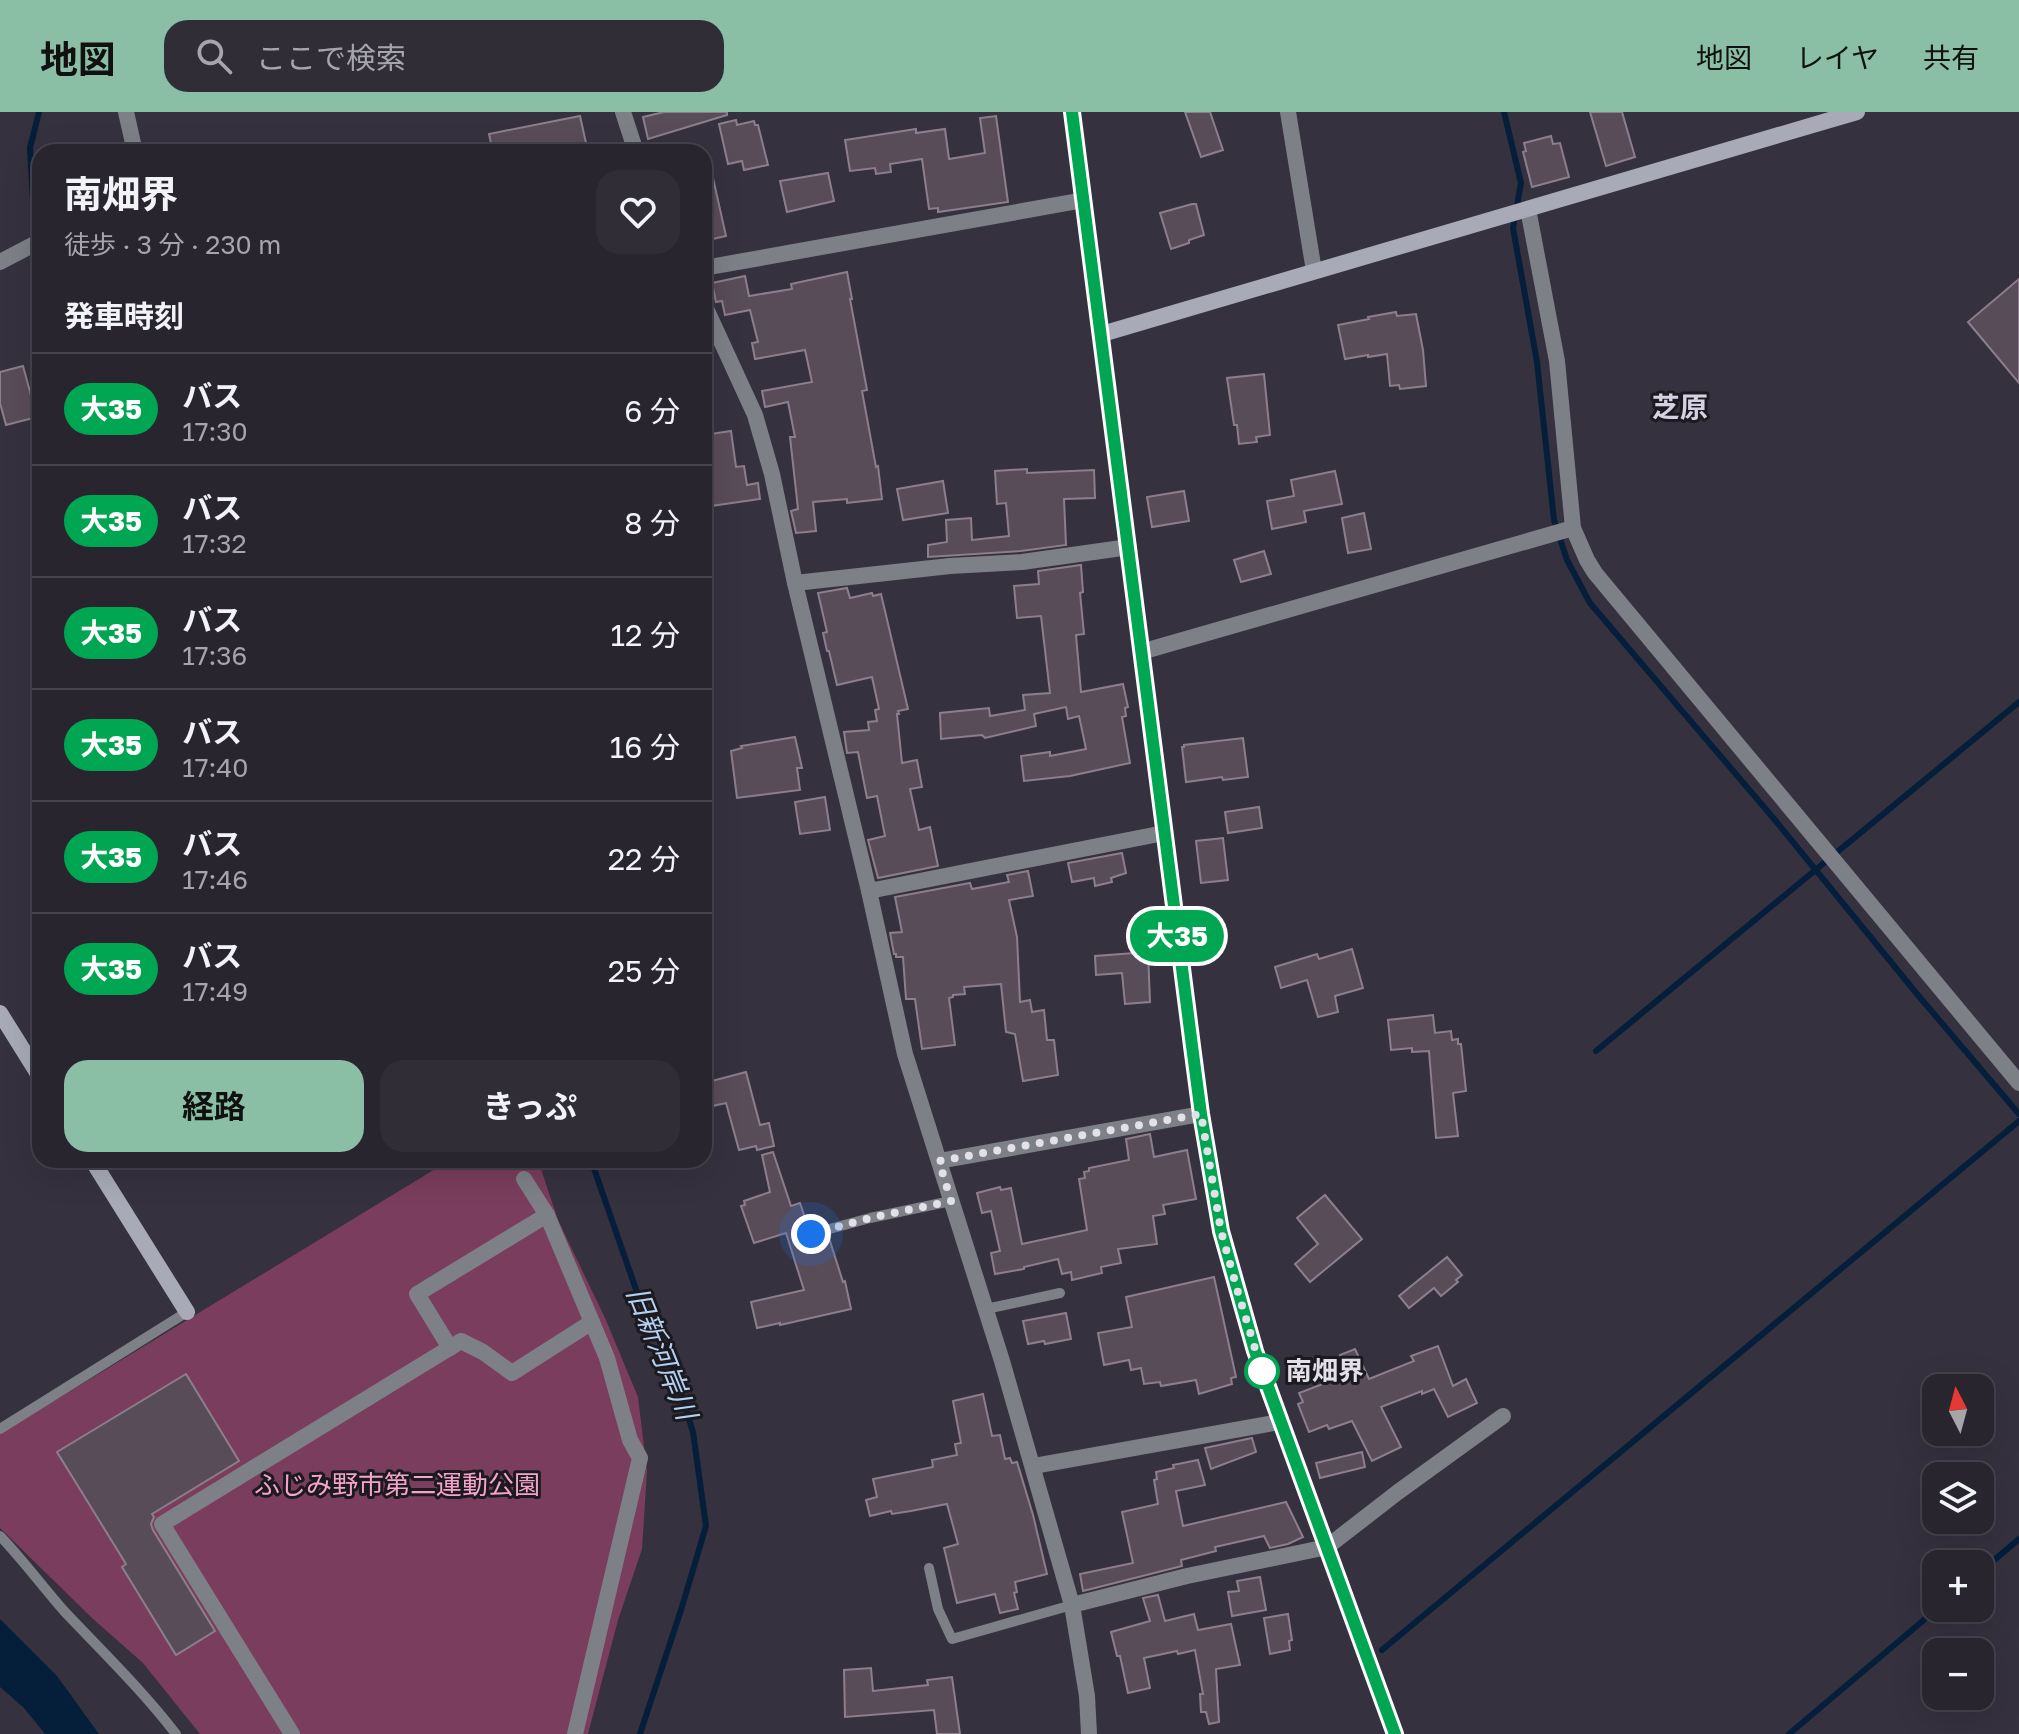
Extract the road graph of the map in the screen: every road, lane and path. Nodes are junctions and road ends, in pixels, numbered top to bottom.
1 (126, 112) edge
2 (623, 112) edge
3 (1072, 112) edge
4 (1288, 112) edge
5 (1857, 112) edge
6 (133, 144) edge
7 (633, 144) edge
8 (1084, 200) junction
9 (1528, 209) junction
10 (32, 245) edge
11 (0, 262) edge
12 (712, 267) edge
13 (1314, 271) junction
14 (712, 321) edge
15 (1102, 334) junction
16 (1573, 528) junction
17 (1129, 547) junction
18 (795, 583) junction
19 (1141, 652) junction
20 (1164, 833) junction
21 (869, 891) junction
22 (0, 1013) edge
23 (6, 1036) edge
24 (32, 1067) edge
25 (2019, 1083) edge
26 (1201, 1114) junction
27 (939, 1161) junction
28 (97, 1168) edge
29 (524, 1179) dead end
30 (951, 1201) junction
31 (547, 1215) junction
32 (811, 1234) dead end
33 (1060, 1293) dead end
34 (986, 1309) junction
35 (187, 1312) joint
36 (592, 1322) junction
37 (450, 1348) junction
38 (1503, 1416) dead end
39 (1279, 1422) junction
40 (0, 1429) edge
41 (1033, 1466) junction
42 (0, 1536) edge
43 (1327, 1547) junction
44 (929, 1568) dead end
45 (1072, 1605) junction
46 (176, 1734) edge
47 (292, 1734) edge
48 (575, 1734) edge
49 (1089, 1734) edge
50 (1395, 1734) edge

1 - 6 street
2 - 7 street
3 - 8 main road
4 - 13 street
5 - 9 main road
8 - 12 street
8 - 15 main road
9 - 13 main road
9 - 16 street
10 - 11 street
13 - 15 main road
14 - 18 street
15 - 17 main road
16 - 19 street
16 - 25 street
17 - 18 street
17 - 19 main road
18 - 21 street
19 - 20 main road
20 - 21 street
20 - 26 main road
21 - 27 street
22 - 23 main road
23 - 24 main road
26 - 27 street
26 - 39 main road
27 - 30 street
28 - 35 main road
29 - 31 street
30 - 32 lane
30 - 34 street
31 - 36 street
31 - 37 street
33 - 34 lane
34 - 41 street
35 - 40 lane
36 - 37 street
36 - 48 street
37 - 47 street
38 - 43 street
39 - 41 street
39 - 43 main road
41 - 45 street
42 - 46 lane
43 - 45 street
43 - 50 main road
44 - 45 lane
45 - 49 street

